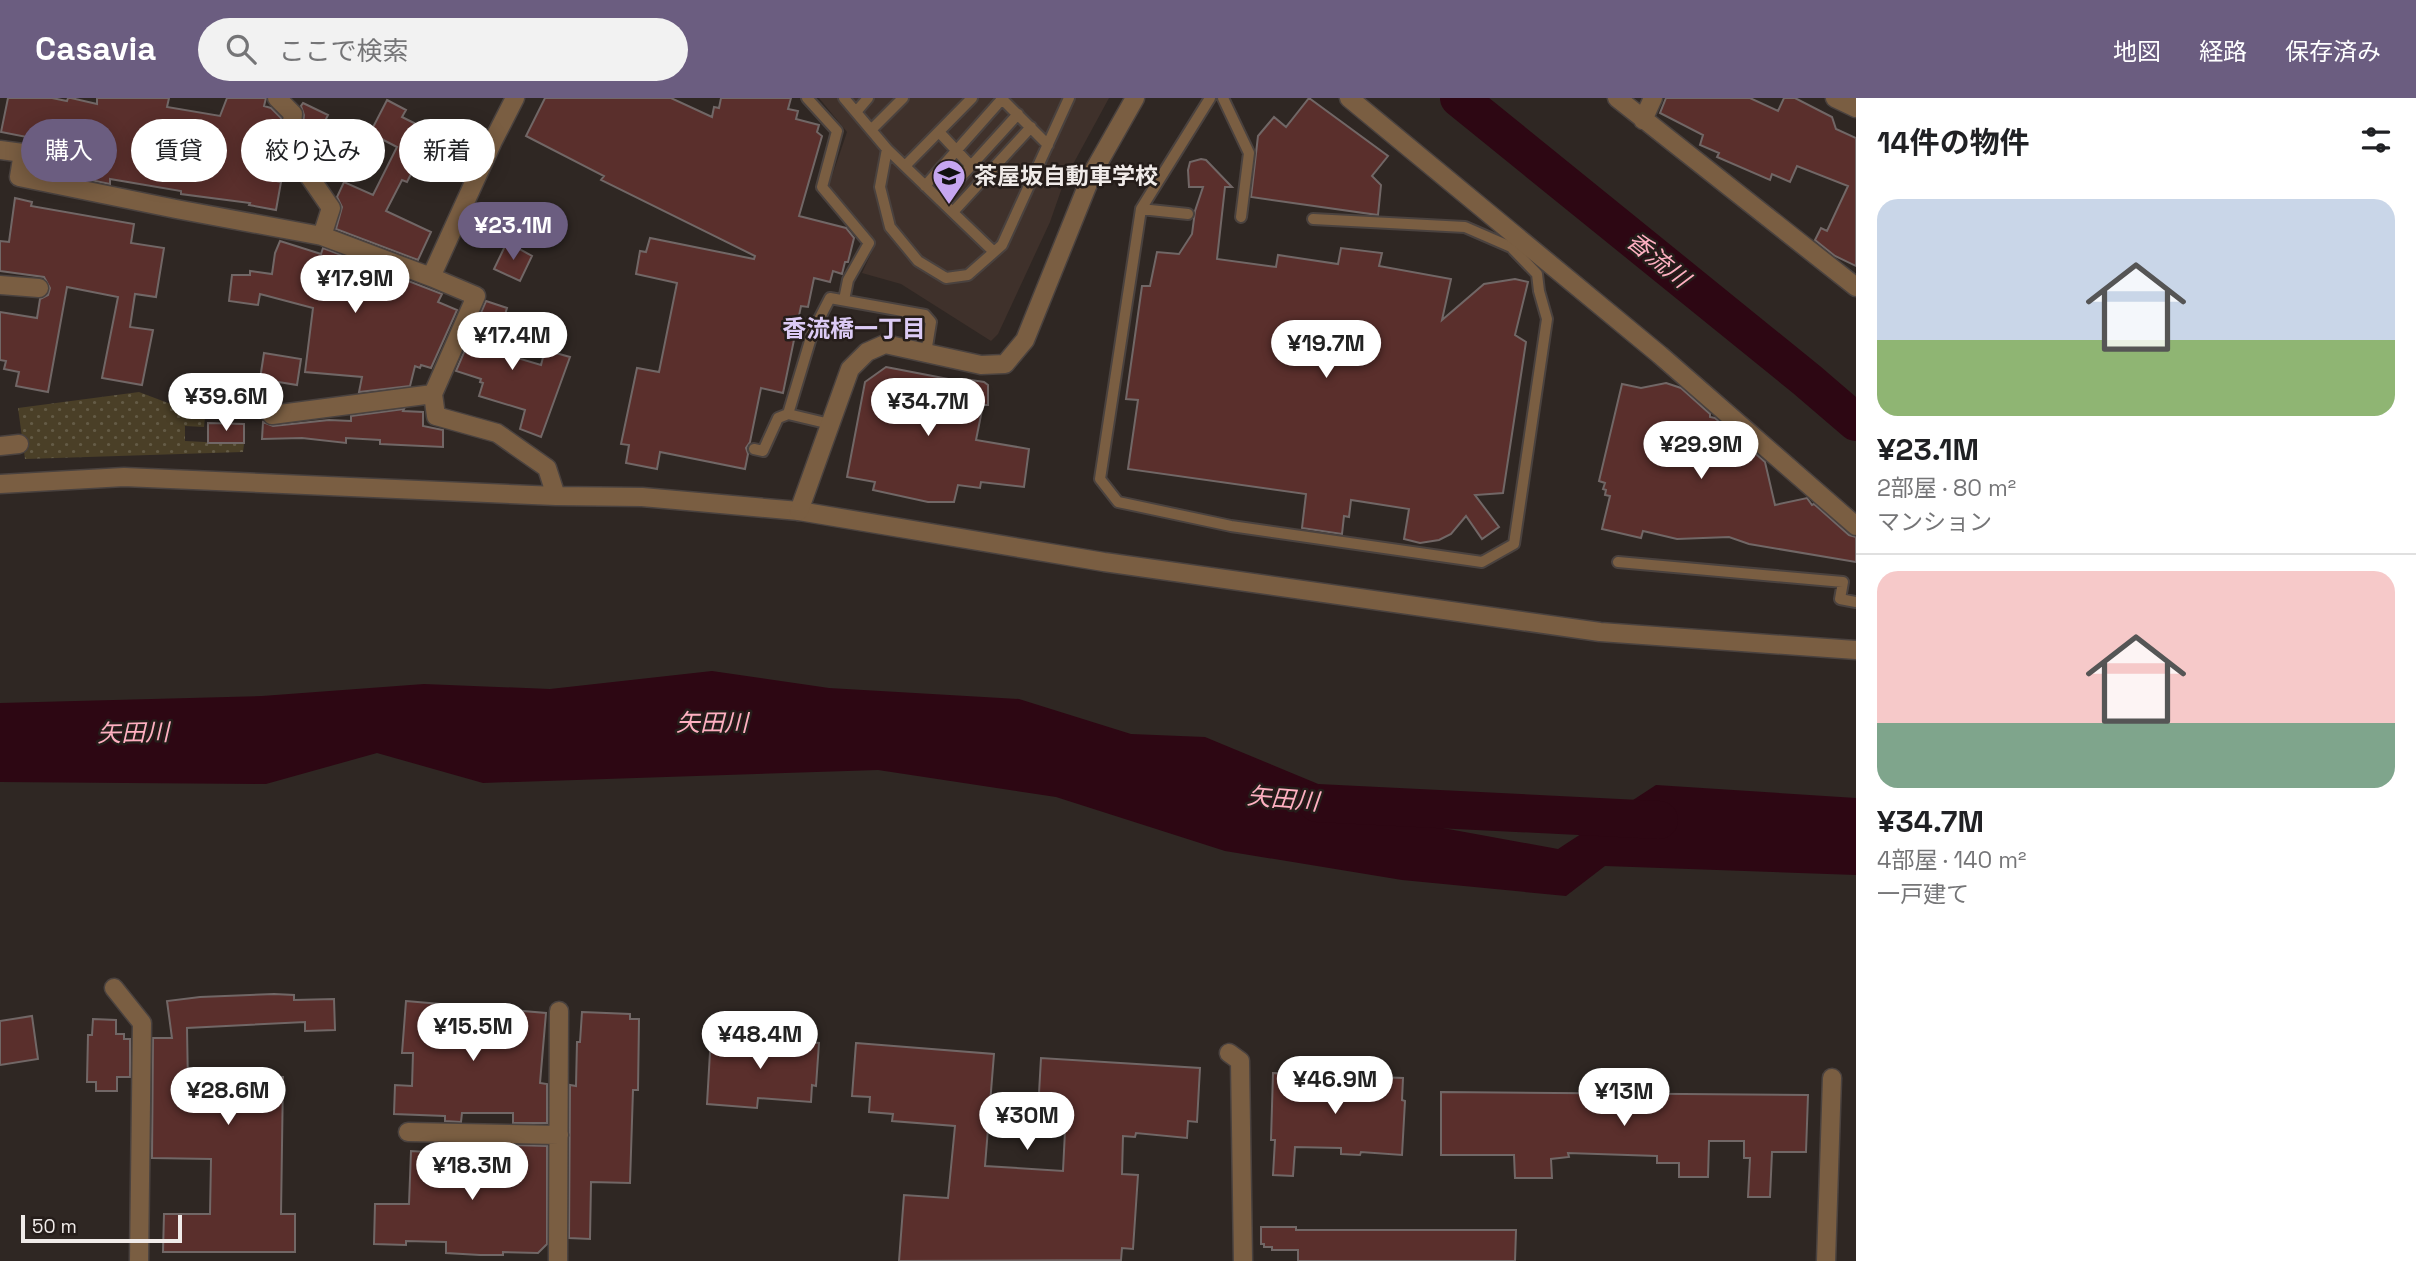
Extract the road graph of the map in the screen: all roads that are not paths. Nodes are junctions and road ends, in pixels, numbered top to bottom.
1 (278, 98) edge
2 (516, 98) edge
3 (807, 98) edge
4 (844, 98) edge
5 (868, 98) edge
6 (903, 98) edge
7 (972, 98) edge
8 (1069, 98) edge
9 (1135, 98) edge
10 (1210, 98) edge
11 (1223, 98) edge
12 (1349, 98) edge
13 (1617, 98) edge
14 (1653, 98) edge
15 (1835, 98) edge
16 (1007, 100) edge
17 (1856, 108) edge
18 (856, 112) junction
19 (1018, 114) junction
20 (1643, 120) junction
21 (1031, 127) junction
22 (872, 130) junction
23 (939, 132) junction
24 (1048, 145) junction
25 (887, 149) junction
26 (0, 150) edge
27 (957, 151) junction
28 (905, 166) junction
29 (971, 166) junction
30 (925, 186) junction
31 (940, 200) junction
32 (1476, 203) junction
33 (1141, 209) junction
34 (953, 212) junction
35 (1188, 214) dead end
36 (1241, 217) dead end
37 (1313, 219) dead end
38 (1465, 227) junction
39 (323, 236) junction
40 (994, 252) junction
41 (431, 277) junction
42 (0, 285) edge
43 (1856, 287) edge
44 (39, 288) dead end
45 (844, 300) junction
46 (926, 353) junction
47 (433, 394) junction
48 (788, 414) junction
49 (272, 415) dead end
50 (830, 424) junction
51 (19, 444) dead end
52 (0, 446) edge
53 (754, 449) dead end
54 (0, 484) edge
55 (556, 496) junction
56 (799, 511) junction
57 (1856, 526) edge
58 (1618, 562) dead end
59 (1856, 602) edge
60 (1856, 650) edge
61 (114, 988) dead end
62 (559, 1011) dead end
63 (1229, 1053) dead end
64 (1832, 1078) dead end
65 (408, 1132) dead end
66 (559, 1135) junction
67 (139, 1261) edge
68 (558, 1261) edge
69 (1243, 1261) edge
70 (1826, 1261) edge

1 - 39 street
2 - 41 street
3 - 45 lane
4 - 18 lane
5 - 18 lane
6 - 22 lane
7 - 23 lane
8 - 24 lane
9 - 46 street
10 - 33 lane
11 - 36 lane
12 - 32 street
13 - 20 street
14 - 20 street
15 - 17 street
16 - 19 lane
16 - 27 lane
18 - 22 lane
19 - 21 lane
19 - 29 lane
20 - 43 street
21 - 24 lane
21 - 34 lane
22 - 25 lane
23 - 27 lane
23 - 28 lane
24 - 40 lane
25 - 28 lane
25 - 40 lane
26 - 39 street
27 - 29 lane
27 - 30 lane
28 - 30 lane
29 - 31 lane
30 - 31 lane
31 - 34 lane
32 - 38 lane
32 - 57 street
33 - 35 lane
33 - 38 lane
34 - 40 lane
37 - 38 lane
39 - 41 street
41 - 47 street
42 - 44 street
45 - 46 lane
45 - 48 lane
46 - 50 street
47 - 49 street
47 - 55 street
48 - 50 lane
48 - 53 lane
50 - 56 street
51 - 52 street
54 - 55 street
55 - 56 street
56 - 60 street
58 - 59 lane
61 - 67 street
62 - 66 street
63 - 69 street
64 - 70 street
65 - 66 street
66 - 68 street

